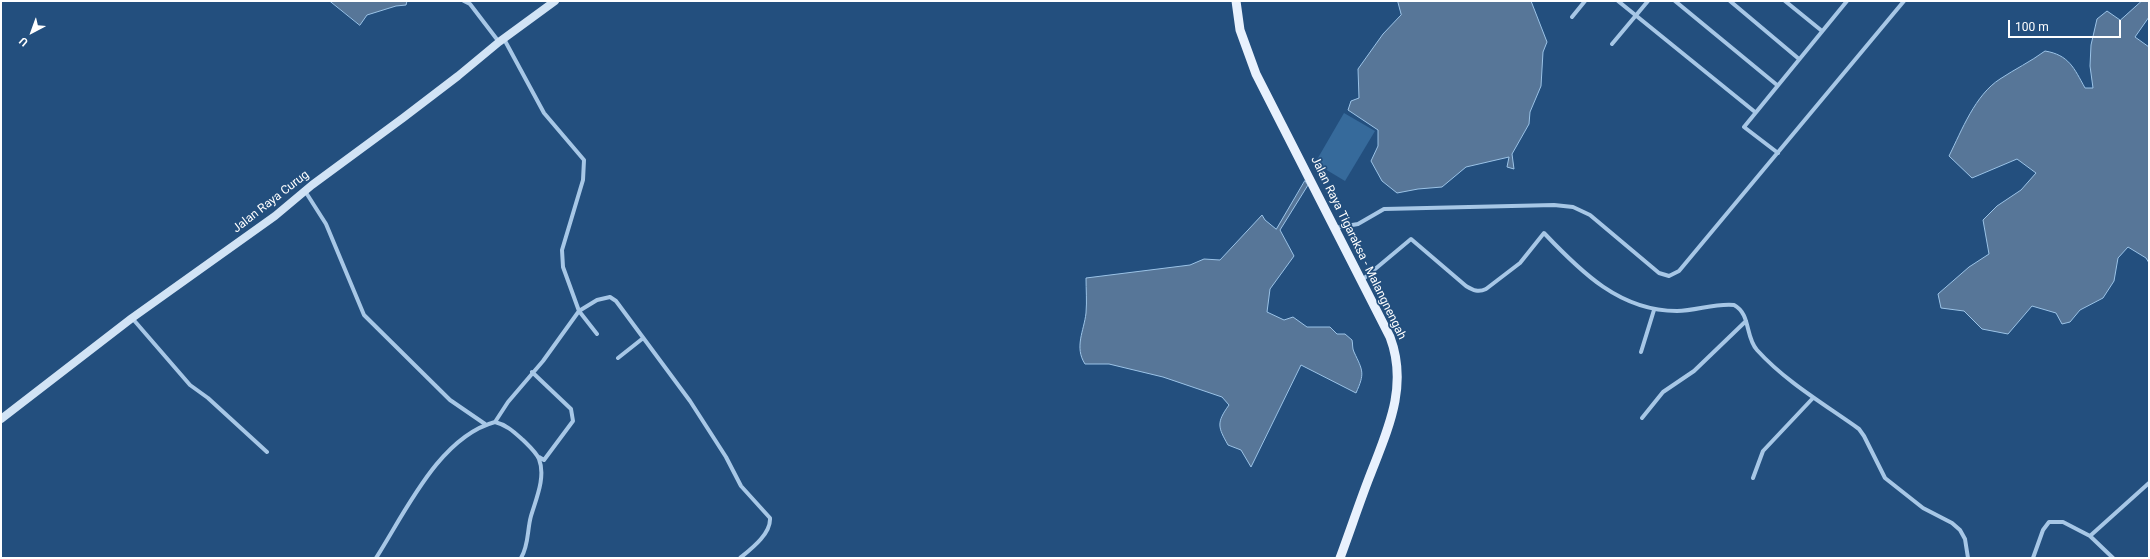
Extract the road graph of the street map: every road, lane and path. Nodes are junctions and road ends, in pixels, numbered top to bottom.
1 (464, 1) edge
2 (554, 1) edge
3 (1236, 1) edge
4 (1585, 1) edge
5 (1618, 1) edge
6 (1648, 1) edge
7 (1675, 1) edge
8 (1730, 1) edge
9 (1785, 1) edge
10 (1839, 1) edge
11 (1904, 1) edge
12 (1845, 3) edge
13 (1572, 16) dead end
14 (1636, 16) junction
15 (1822, 32) junction
16 (501, 40) junction
17 (1612, 44) dead end
18 (1799, 59) junction
19 (1777, 85) junction
20 (1755, 112) junction
21 (1778, 153) junction
22 (305, 191) junction
23 (1334, 228) junction
24 (1361, 281) junction
25 (1654, 310) junction
26 (579, 311) junction
27 (132, 318) junction
28 (1746, 321) junction
29 (597, 334) dead end
30 (642, 339) junction
31 (1641, 352) dead end
32 (618, 358) dead end
33 (532, 372) junction
34 (1813, 398) junction
35 (1642, 418) dead end
36 (1, 419) edge
37 (495, 422) junction
38 (485, 424) junction
39 (267, 452) dead end
40 (538, 457) junction
41 (1753, 478) dead end
42 (2149, 483) edge
43 (2090, 536) junction
44 (376, 558) edge
45 (522, 558) edge
46 (740, 558) edge
47 (1340, 558) edge
48 (1968, 558) edge
49 (2033, 558) edge
50 (2113, 558) edge

1 - 16 street
2 - 16 street, Jalan Raya Curug
3 - 23 main road, Jalan Raya Tigaraksa - Malangnengah
4 - 13 street
5 - 14 street
6 - 14 street
7 - 19 street
8 - 18 street
9 - 15 street
10 - 12 street
11 - 21 street
12 - 15 street
14 - 17 street
14 - 20 street
15 - 18 street
16 - 22 street, Jalan Raya Curug
16 - 26 street
18 - 19 street
19 - 20 street
20 - 21 street
21 - 23 street
22 - 27 street, Jalan Raya Curug
22 - 38 street
23 - 24 main road, Jalan Raya Tigaraksa - Malangnengah
24 - 25 street
24 - 47 main road, Jalan Raya Tigaraksa - Malangnengah
25 - 28 street
25 - 31 street
26 - 29 street
26 - 30 street
26 - 33 street
27 - 36 street, Jalan Raya Curug
27 - 39 street
28 - 34 street
28 - 35 street
30 - 32 street
30 - 46 street
33 - 37 street
33 - 40 street
34 - 41 street
34 - 48 street
37 - 38 street
37 - 40 street
38 - 44 street
40 - 45 street
42 - 43 street
43 - 49 street
43 - 50 street

